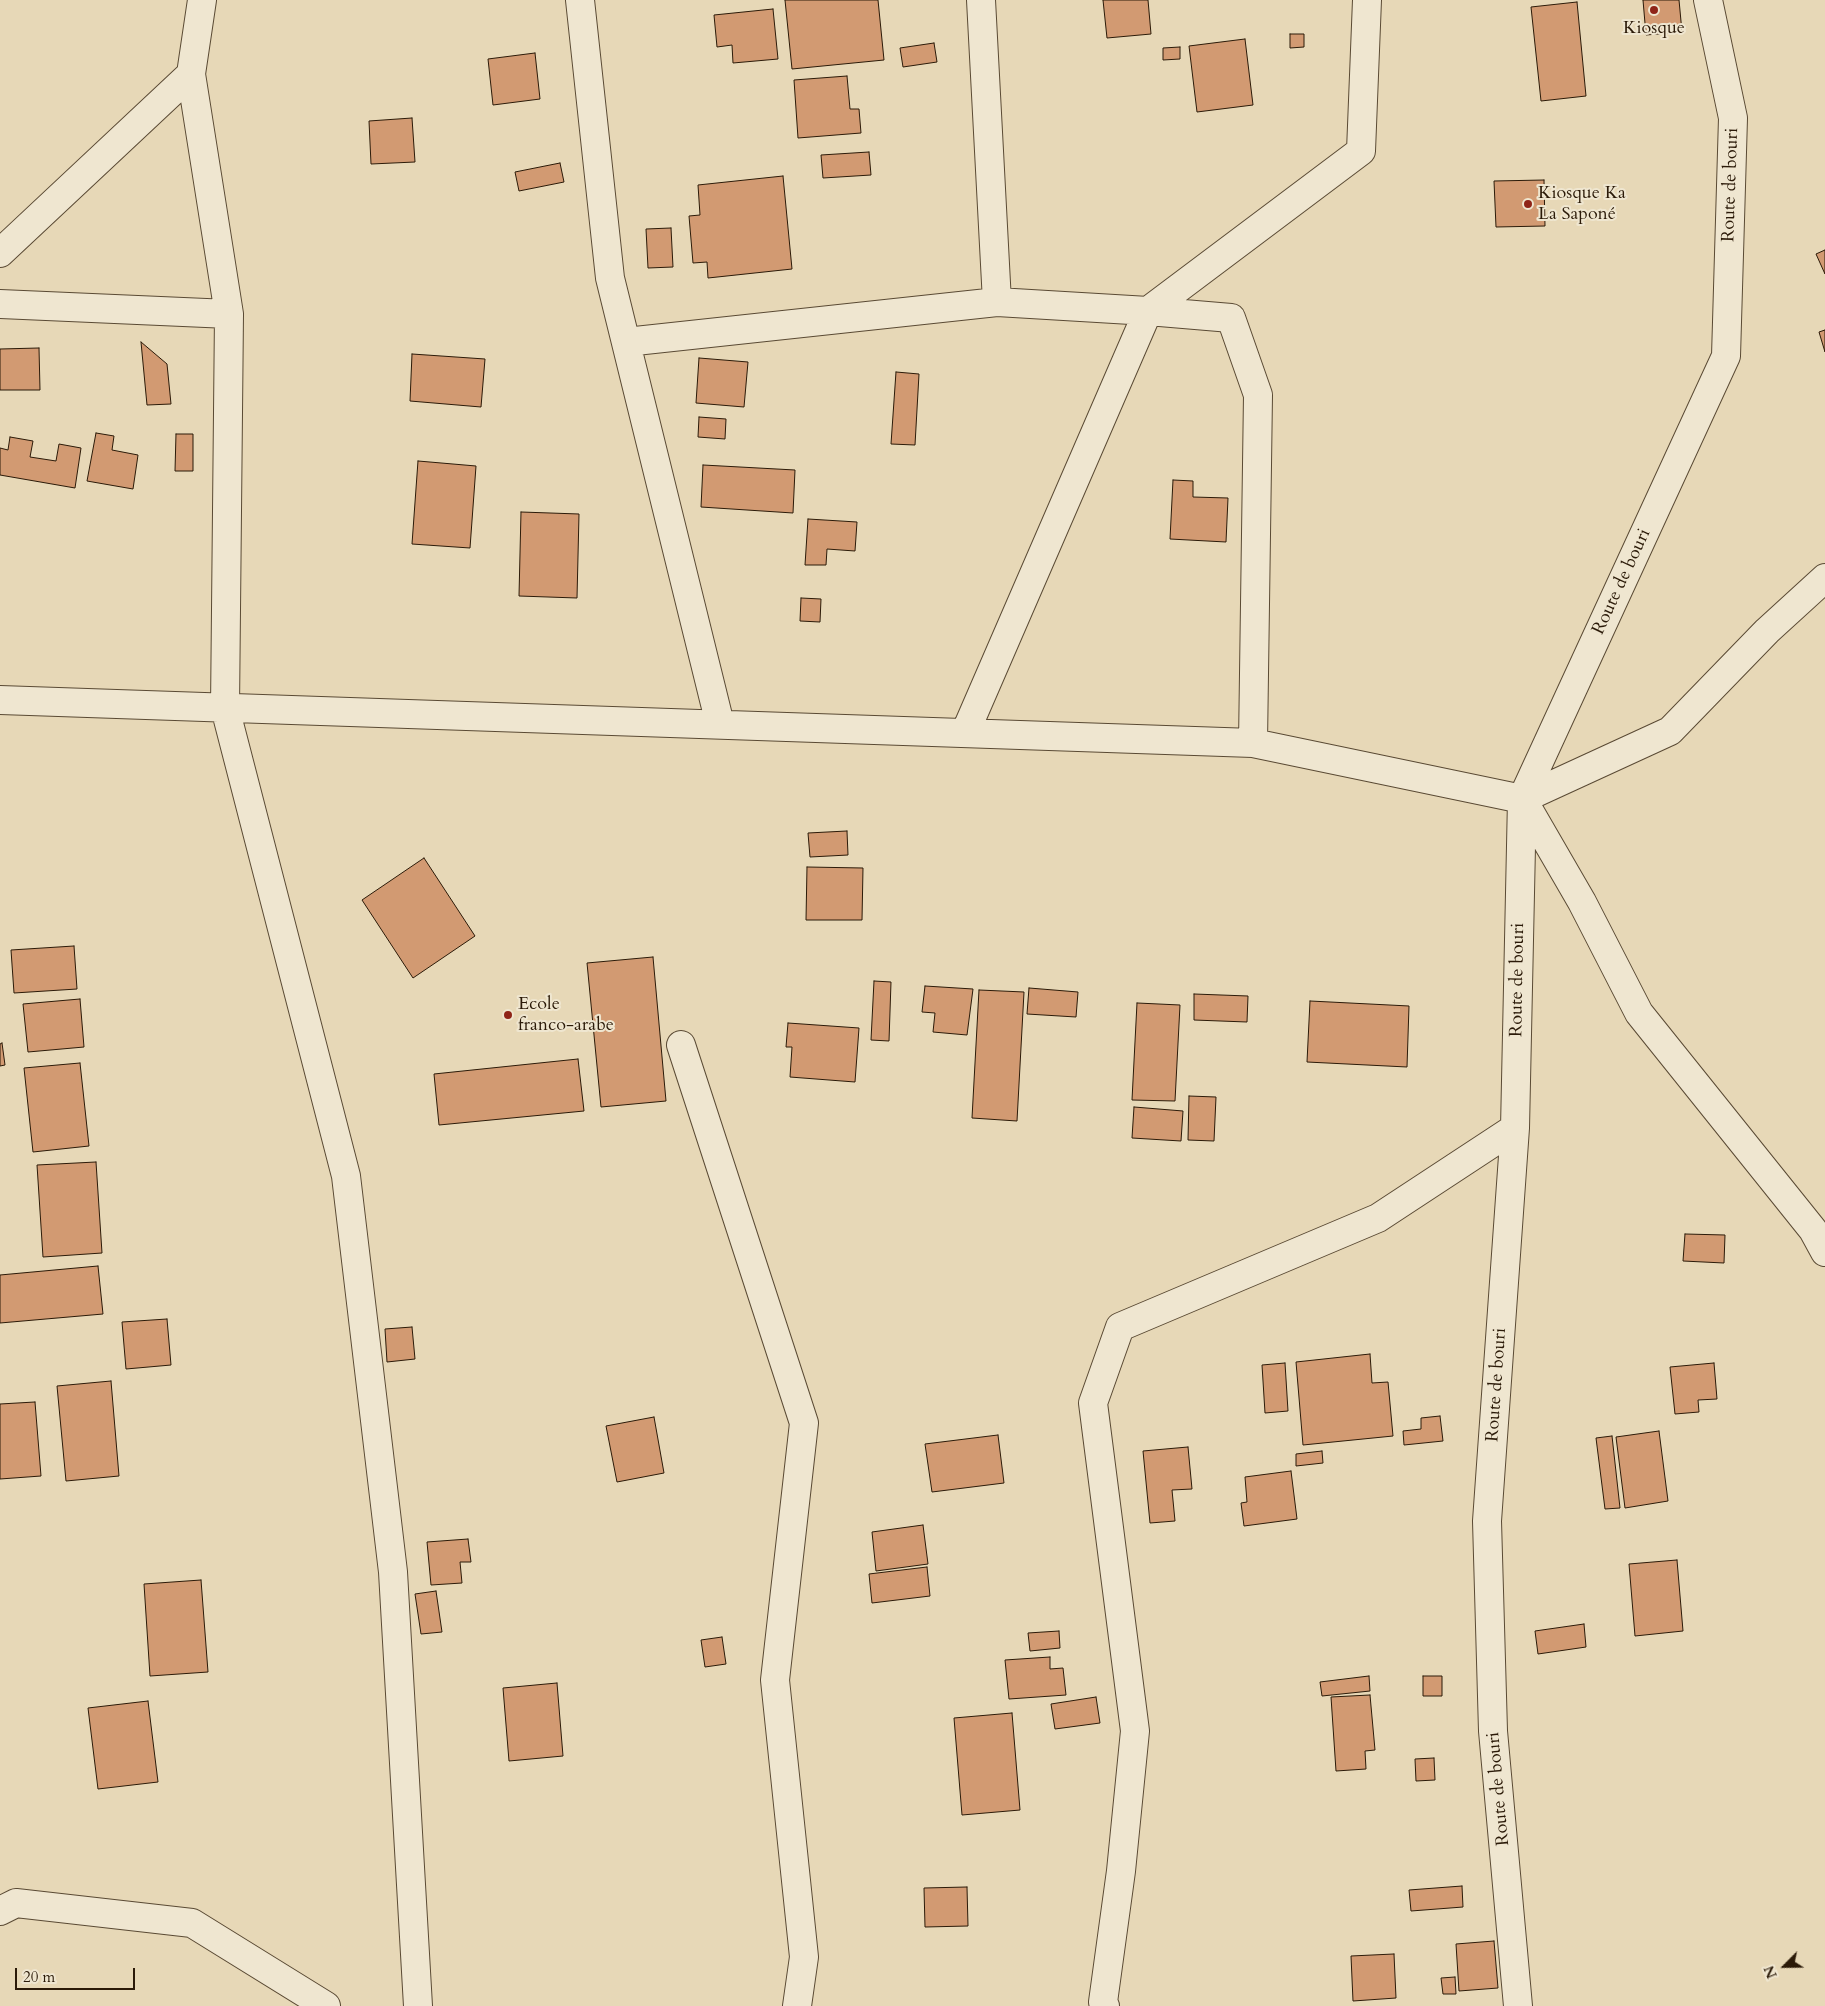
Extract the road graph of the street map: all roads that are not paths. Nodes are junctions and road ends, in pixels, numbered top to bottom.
1 (202, 0) edge
2 (580, 0) edge
3 (981, 0) edge
4 (1367, 0) edge
5 (1708, 0) edge
6 (191, 74) junction
7 (0, 253) edge
8 (997, 302) junction
9 (0, 304) edge
10 (1148, 310) junction
11 (229, 314) junction
12 (626, 342) junction
13 (1825, 578) edge
14 (0, 700) edge
15 (225, 708) junction
16 (720, 724) junction
17 (965, 733) junction
18 (1253, 742) junction
19 (1522, 799) junction
20 (681, 1045) dead end
21 (1515, 1128) junction
22 (1825, 1252) edge
23 (5, 1901) edge
24 (326, 2006) edge
25 (418, 2006) edge
26 (797, 2006) edge
27 (1105, 2006) edge
28 (1518, 2006) edge

1 - 6 street
2 - 12 street
3 - 8 street
4 - 10 street
5 - 19 street, Route de bouri
6 - 7 street
6 - 11 street
8 - 10 street
8 - 12 street
9 - 11 street
10 - 17 street
10 - 18 street
11 - 15 street
12 - 16 street
13 - 19 street
14 - 15 street
15 - 16 street
15 - 25 street
16 - 17 street
17 - 18 street
18 - 19 street
19 - 21 street, Route de bouri
19 - 22 street
20 - 26 street
21 - 27 street
21 - 28 street, Route de bouri
23 - 24 street

